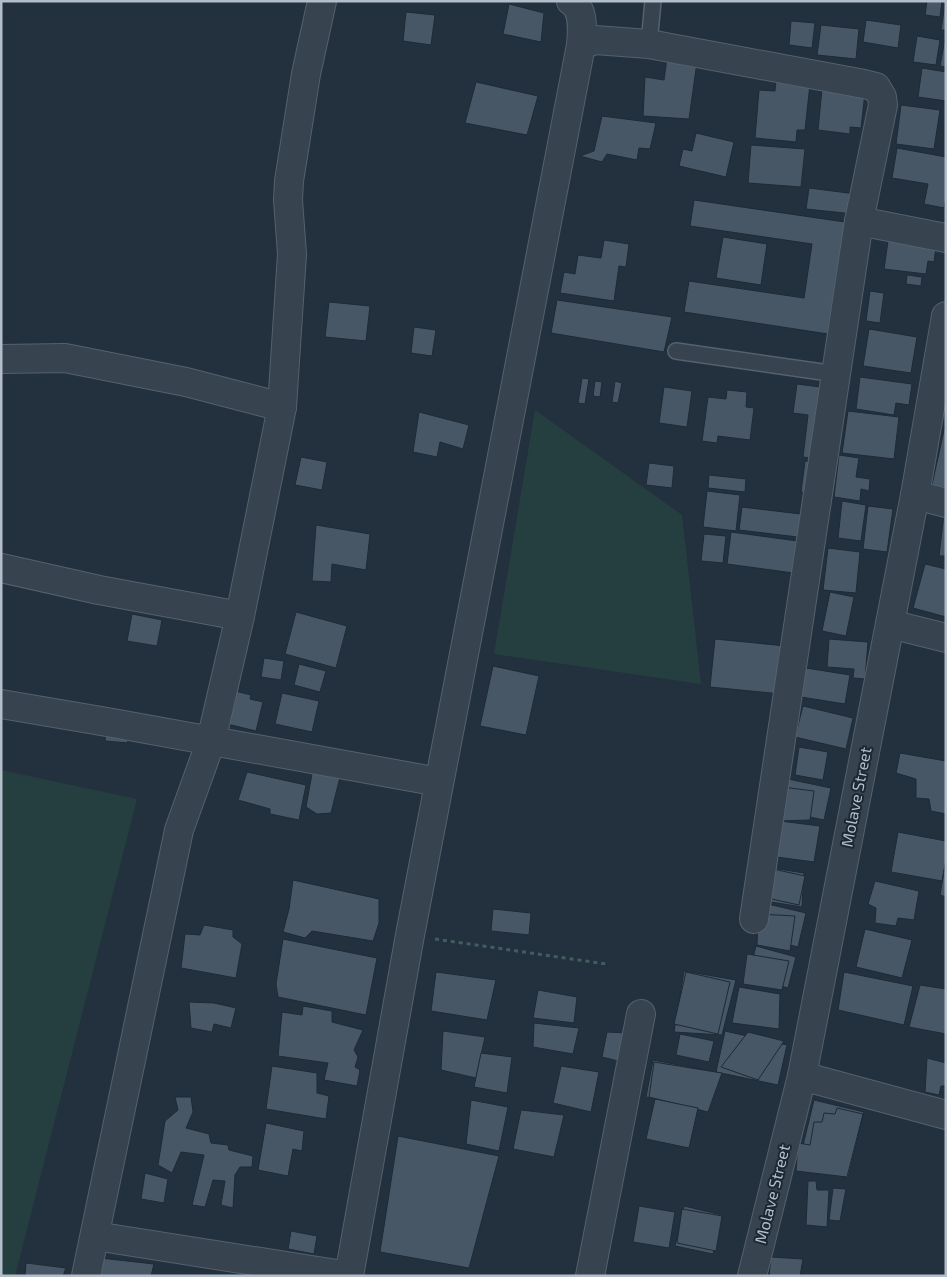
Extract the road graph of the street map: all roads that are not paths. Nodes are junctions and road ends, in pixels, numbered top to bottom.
1 (322, 1) edge
2 (572, 1) edge
3 (653, 1) edge
4 (649, 44) junction
5 (581, 45) junction
6 (859, 221) junction
7 (946, 238) edge
8 (946, 316) edge
9 (676, 350) dead end
10 (1, 359) edge
11 (942, 368) edge
12 (836, 374) junction
13 (282, 407) junction
14 (915, 495) junction
15 (946, 503) edge
16 (1, 568) edge
17 (240, 616) junction
18 (890, 624) junction
19 (946, 638) edge
20 (1, 704) edge
21 (212, 741) junction
22 (440, 782) junction
23 (754, 919) dead end
24 (641, 1014) dead end
25 (802, 1076) junction
26 (946, 1115) edge
27 (94, 1236) junction
28 (86, 1276) edge
29 (349, 1276) edge
30 (590, 1276) edge
31 (752, 1276) edge

1 - 13 street
2 - 5 street
3 - 4 lane
4 - 5 street
4 - 6 street
5 - 22 street
6 - 7 street
6 - 12 street
8 - 11 street, Molave Street
9 - 12 lane
10 - 13 street
11 - 14 street, Molave Street
12 - 23 street
13 - 17 street
14 - 15 street
14 - 18 street, Molave Street
16 - 17 street
17 - 21 street
18 - 19 street
18 - 25 street, Molave Street
20 - 21 street
21 - 22 street
21 - 27 street
22 - 29 street
24 - 30 street
25 - 26 street
25 - 31 street, Molave Street
27 - 28 street
27 - 29 street

